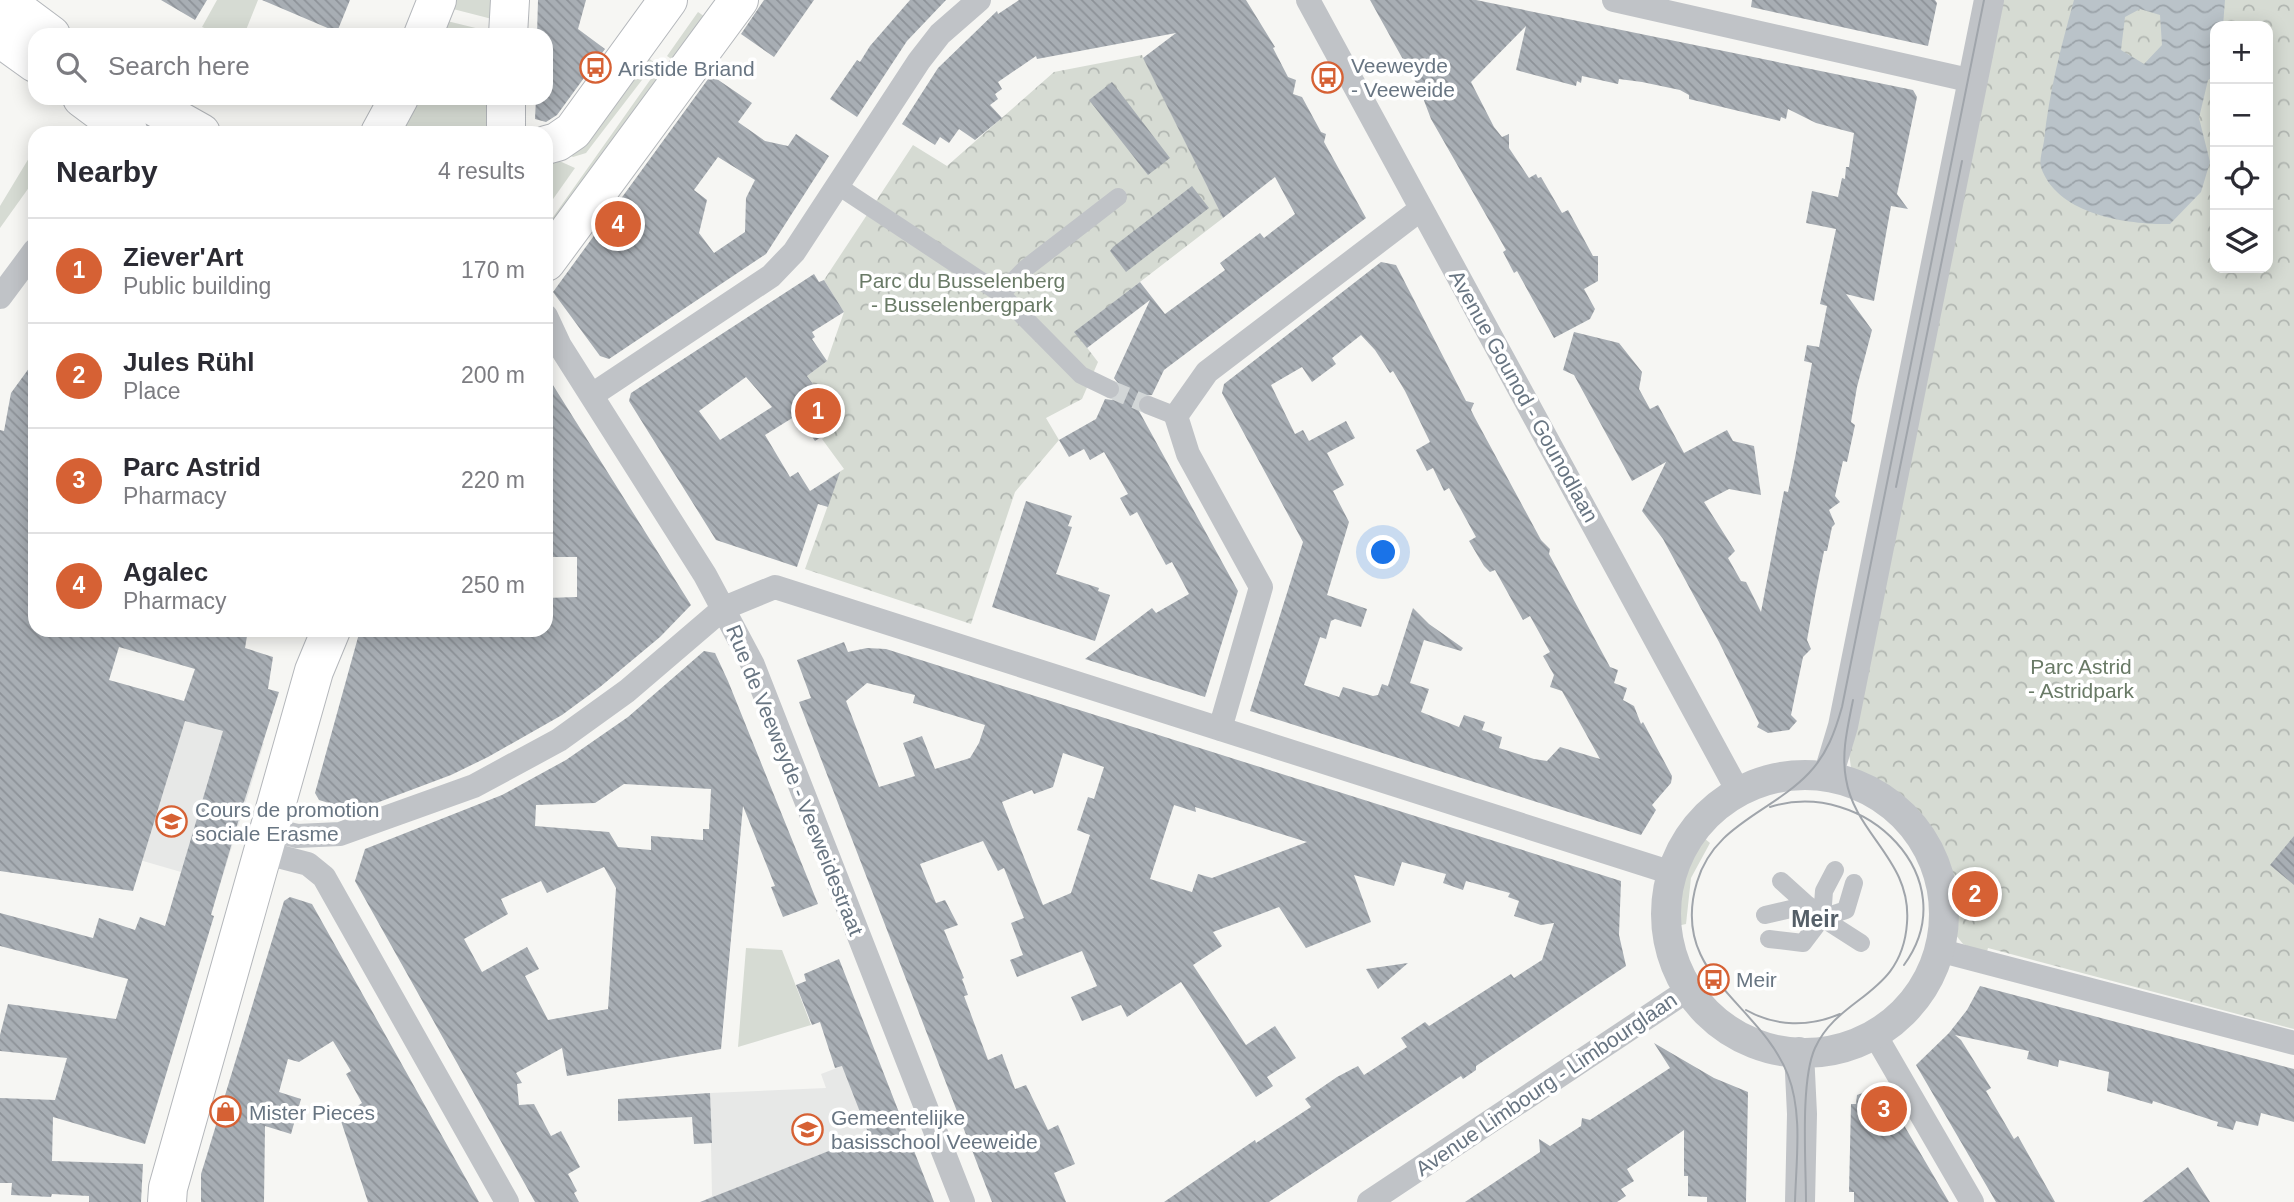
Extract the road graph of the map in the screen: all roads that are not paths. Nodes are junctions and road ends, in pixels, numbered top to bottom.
1 (5, 0) edge
2 (437, 0) edge
3 (510, 0) edge
4 (668, 0) edge
5 (738, 0) edge
6 (979, 0) edge
7 (1308, 0) edge
8 (1614, 0) edge
9 (1989, 0) edge
10 (42, 28) edge
11 (426, 28) edge
12 (508, 28) edge
13 (0, 38) edge
14 (28, 59) edge
15 (1973, 81) junction
16 (95, 105) edge
17 (395, 105) edge
18 (130, 124) edge
19 (384, 126) edge
20 (553, 143) edge
21 (838, 186) junction
22 (1118, 197) dead end
23 (1421, 209) junction
24 (553, 253) edge
25 (28, 257) edge
26 (4, 282) edge
27 (1001, 294) junction
28 (553, 341) edge
29 (1110, 389) tunnel mouth
30 (592, 395) junction
31 (1147, 405) tunnel mouth
32 (1176, 416) junction
33 (724, 608) junction
34 (317, 637) edge
35 (328, 637) edge
36 (314, 671) junction
37 (1220, 729) junction
38 (1828, 776) junction
39 (1739, 793) junction
40 (266, 840) junction
41 (1835, 870) dead end
42 (1672, 873) junction
43 (1781, 881) dead end
44 (1854, 883) dead end
45 (1808, 905) junction
46 (1765, 915) dead end
47 (1822, 918) junction
48 (1769, 939) dead end
49 (1861, 943) dead end
50 (1938, 950) junction
51 (1688, 989) junction
52 (1874, 1033) junction
53 (2294, 1043) edge
54 (1799, 1052) junction
55 (167, 1202) edge
56 (507, 1202) edge
57 (963, 1202) edge
58 (1369, 1202) edge
59 (1800, 1202) edge
60 (1972, 1202) edge

1 - 10 main road
2 - 11 main road
3 - 12 main road
4 - 20 main road
5 - 24 main road
6 - 21 street
7 - 23 street, Avenue Gounod - Gounodlaan
8 - 15 street
9 - 15 street
13 - 14 main road
15 - 38 street
16 - 18 main road
17 - 19 main road
21 - 27 street
21 - 30 street
22 - 27 street
23 - 32 street
23 - 39 street, Avenue Gounod - Gounodlaan
25 - 26 street
27 - 29 street
28 - 30 street, Rue de Veeweyde - Veeweidestraat
30 - 33 street, Rue de Veeweyde - Veeweidestraat
31 - 32 street
32 - 37 street
33 - 37 street
33 - 40 street
33 - 57 street, Rue de Veeweyde - Veeweidestraat
34 - 36 main road
35 - 36 main road
36 - 40 main road
37 - 42 street
38 - 39 street
38 - 50 street
39 - 42 street
40 - 55 main road
40 - 56 street
41 - 47 street
42 - 51 street
43 - 45 street
44 - 47 street
45 - 46 street
45 - 47 street
47 - 48 street
47 - 49 street
50 - 52 street
50 - 53 street
51 - 54 street
51 - 58 street, Avenue Limbourg - Limbourglaan
52 - 54 street
52 - 60 street
54 - 59 street

